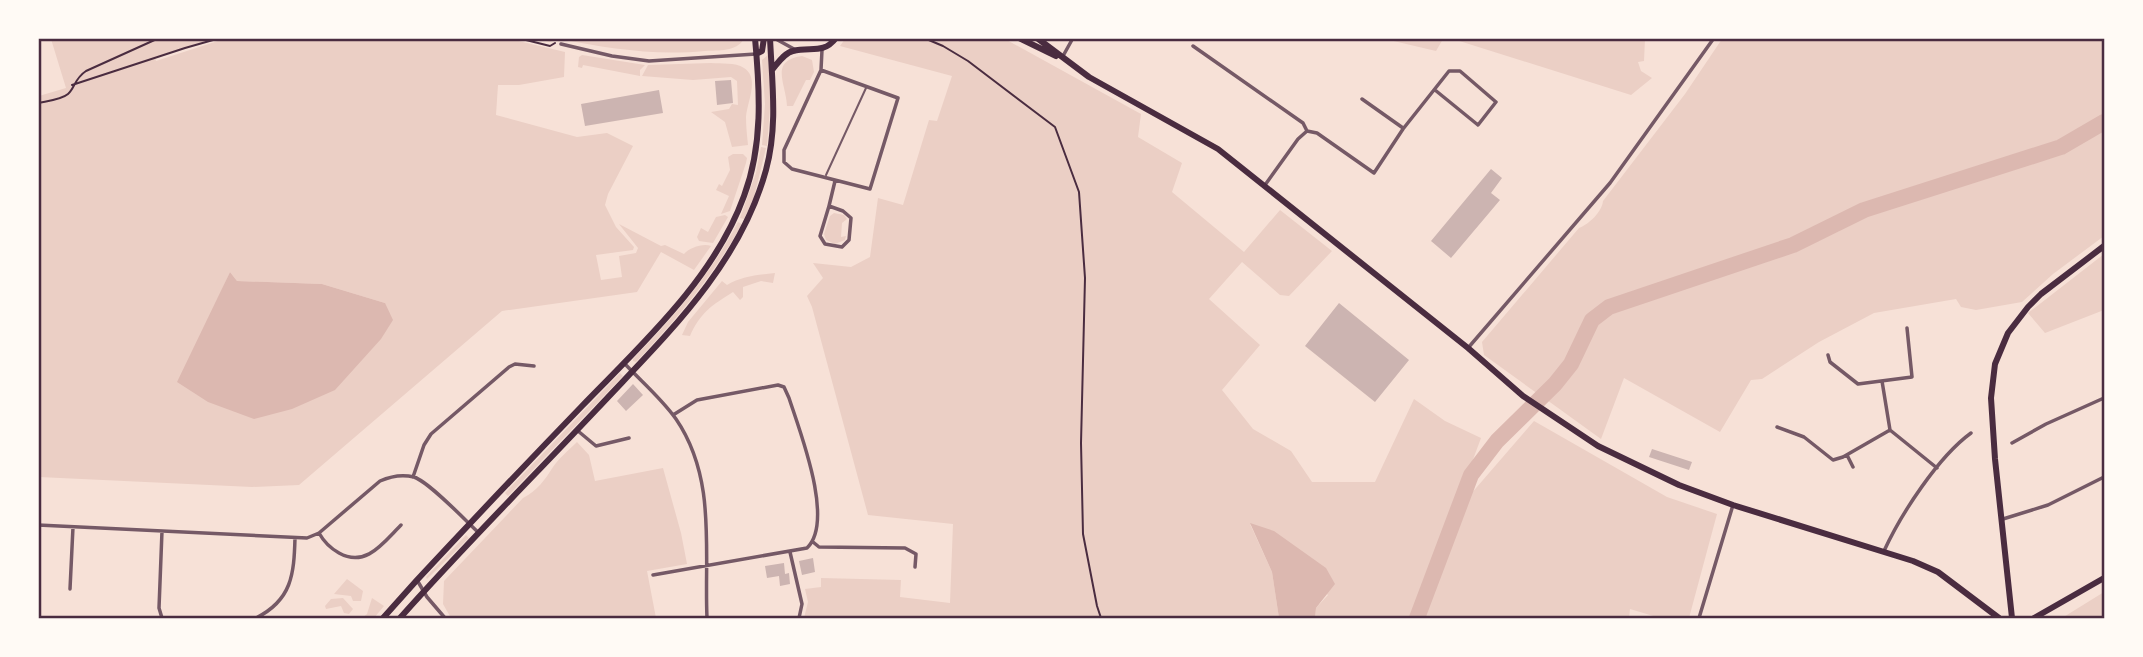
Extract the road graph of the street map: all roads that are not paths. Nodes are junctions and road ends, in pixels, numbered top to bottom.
1 (755, 38) edge
2 (764, 38) edge
3 (772, 38) edge
4 (836, 38) edge
5 (1018, 38) edge
6 (1037, 38) edge
7 (1073, 38) edge
8 (1714, 38) edge
9 (561, 44) road end
10 (1193, 46) dead end
11 (795, 50) junction
12 (822, 50) junction
13 (756, 54) junction
14 (1062, 58) junction
15 (772, 70) junction
16 (821, 70) junction
17 (866, 87) junction
18 (1434, 90) junction
19 (1362, 99) dead end
20 (1403, 129) junction
21 (1307, 131) junction
22 (824, 178) junction
23 (835, 181) junction
24 (1265, 185) junction
25 (829, 206) junction
26 (2105, 246) edge
27 (1907, 328) dead end
28 (1468, 348) junction
29 (1828, 355) dead end
30 (624, 362) junction
31 (534, 366) dead end
32 (632, 371) junction
33 (1920, 376) dead end
34 (1912, 377) junction
35 (1882, 382) junction
36 (2105, 398) edge
37 (673, 415) junction
38 (1777, 427) dead end
39 (577, 430) junction
40 (1890, 430) junction
41 (1971, 433) dead end
42 (629, 438) dead end
43 (2012, 443) dead end
44 (1847, 455) junction
45 (1853, 467) dead end
46 (1937, 468) junction
47 (413, 477) junction
48 (2105, 477) edge
49 (1733, 505) junction
50 (2003, 519) junction
51 (470, 524) junction
52 (38, 525) edge
53 (401, 525) dead end
54 (73, 527) junction
55 (162, 531) junction
56 (319, 533) junction
57 (479, 533) junction
58 (295, 538) junction
59 (813, 542) junction
60 (790, 552) junction
61 (1884, 552) junction
62 (705, 567) junction
63 (915, 567) dead end
64 (653, 575) dead end
65 (417, 580) junction
66 (2103, 580) edge
67 (70, 589) dead end
68 (424, 592) junction
69 (162, 618) edge
70 (256, 618) edge
71 (383, 618) edge
72 (400, 618) edge
73 (444, 618) edge
74 (708, 618) edge
75 (799, 618) edge
76 (1699, 618) edge
77 (1999, 618) edge
78 (2012, 618) edge
79 (2034, 618) edge

1 - 13 main road
2 - 13 main road
3 - 11 street
3 - 15 main road
4 - 12 main road
5 - 14 main road
6 - 14 main road
7 - 14 street
8 - 28 street
9 - 13 street
10 - 21 street
11 - 12 main road
11 - 15 main road
12 - 16 street
13 - 30 main road
14 - 24 main road
15 - 32 main road
16 - 17 street
16 - 22 street
17 - 22 lane
17 - 23 street
18 - 18 street
18 - 20 street
19 - 20 street
20 - 21 street
21 - 24 street
22 - 23 street
23 - 25 street
24 - 28 main road
25 - 25 street
26 - 50 main road
27 - 34 street
28 - 49 main road
29 - 35 street
30 - 32 street
30 - 51 main road
31 - 47 street
32 - 37 street
32 - 39 main road
33 - 34 street
34 - 35 street
35 - 40 street
36 - 43 street
37 - 59 street
37 - 62 street
38 - 44 street
39 - 42 street
39 - 57 main road
40 - 44 street
40 - 46 street
41 - 46 street
44 - 45 street
46 - 61 street
47 - 51 street
47 - 56 street
48 - 50 street
49 - 61 main road
49 - 76 street
50 - 78 main road
51 - 57 street
51 - 65 main road
52 - 54 street
53 - 56 street
54 - 55 street
54 - 67 street
55 - 58 street
55 - 69 street
56 - 58 street
57 - 68 main road
58 - 70 street
59 - 60 street
59 - 63 street
60 - 62 street
60 - 75 street
61 - 77 main road
62 - 64 street
62 - 74 street
65 - 68 street
65 - 71 main road
66 - 79 main road
68 - 72 main road
68 - 73 street

